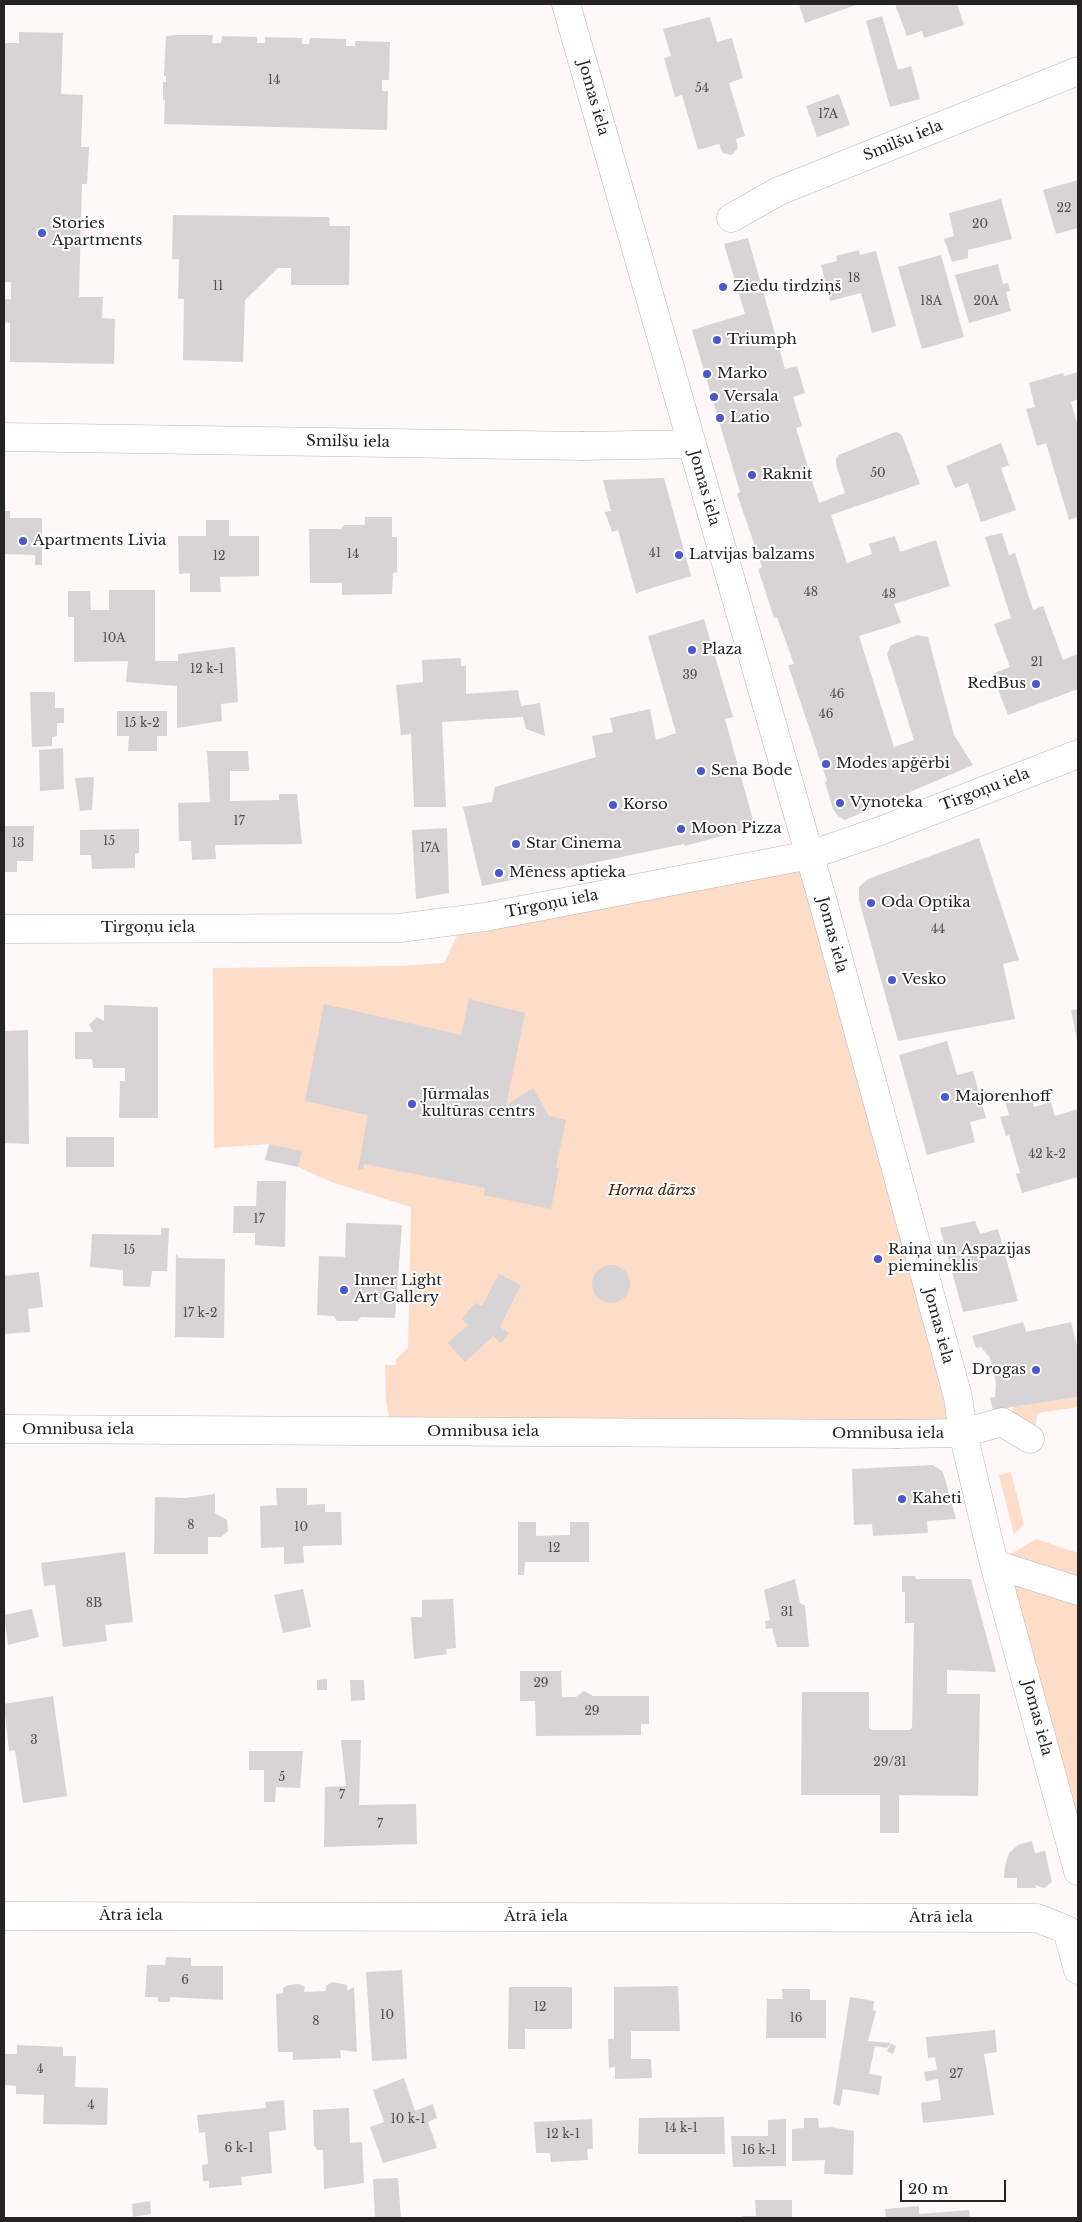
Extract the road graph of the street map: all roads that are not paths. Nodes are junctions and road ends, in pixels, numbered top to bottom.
1 (566, 4) edge
2 (1078, 71) edge
3 (731, 218) dead end
4 (4, 437) edge
5 (692, 444) junction
6 (1078, 754) edge
7 (810, 855) junction
8 (4, 929) edge
9 (958, 1397) junction
10 (1002, 1422) junction
11 (4, 1429) edge
12 (962, 1433) junction
13 (1030, 1439) dead end
14 (994, 1564) junction
15 (1078, 1591) edge
16 (1078, 1871) edge
17 (4, 1916) edge
18 (1078, 1970) edge

1 - 5 street, Jomas iela
2 - 3 street, Smilšu iela
4 - 5 street, Smilšu iela
5 - 7 street, Jomas iela
6 - 7 street, Tirgoņu iela
7 - 8 street, Tirgoņu iela
7 - 9 street, Jomas iela
9 - 10 street
9 - 12 street, Jomas iela
10 - 12 street, Omnibusa iela
10 - 13 street
11 - 12 street, Omnibusa iela
12 - 14 street, Jomas iela
14 - 15 street
14 - 16 street, Jomas iela
17 - 18 street, Ātrā iela

